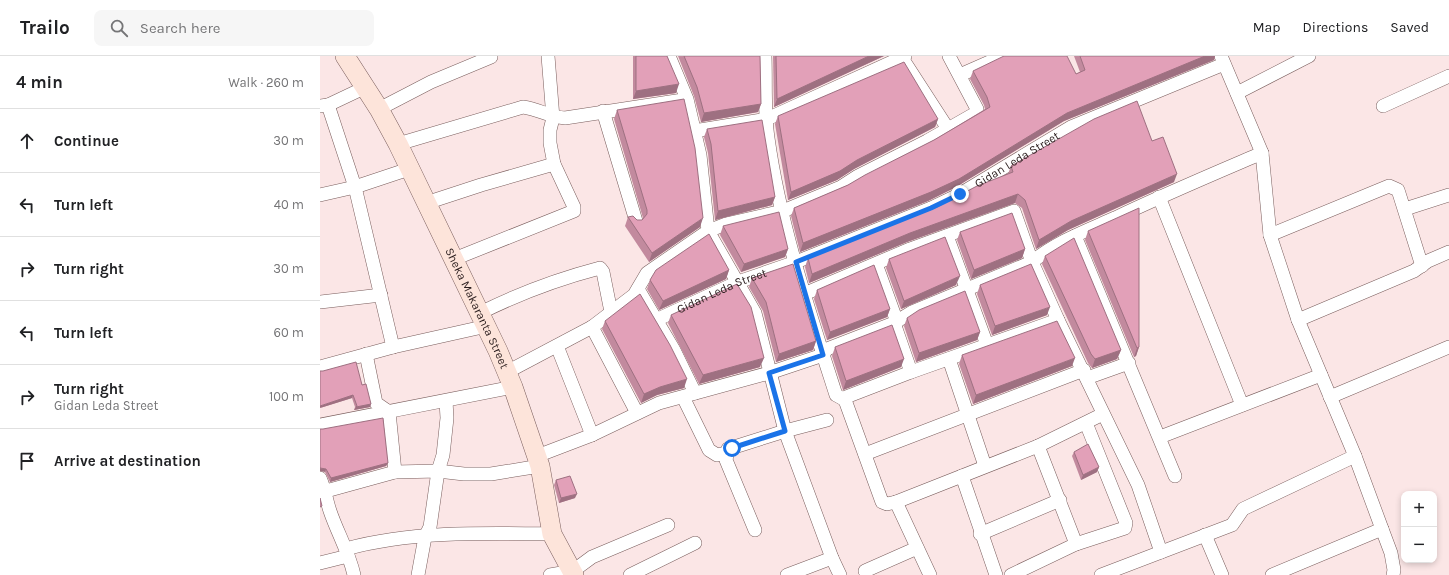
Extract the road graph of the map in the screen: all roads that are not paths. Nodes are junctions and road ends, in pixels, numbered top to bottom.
1 (345, 56) edge
2 (548, 56) edge
3 (669, 56) edge
4 (765, 56) edge
5 (949, 56) edge
6 (1002, 56) edge
7 (1309, 56) edge
8 (491, 57) dead end
9 (904, 57) edge
10 (1223, 60) edge
11 (960, 75) junction
12 (1449, 76) edge
13 (366, 87) junction
14 (1237, 93) junction
15 (687, 99) junction
16 (324, 106) edge
17 (1383, 106) dead end
18 (380, 109) junction
19 (603, 111) junction
20 (553, 118) junction
21 (767, 119) junction
22 (948, 129) junction
23 (694, 131) junction
24 (398, 144) junction
25 (1262, 153) junction
26 (554, 164) junction
27 (409, 169) junction
28 (355, 187) junction
29 (320, 195) edge
30 (1449, 195) edge
31 (1159, 197) junction
32 (426, 203) junction
33 (1405, 209) junction
34 (783, 210) junction
35 (636, 221) edge
36 (708, 231) junction
37 (947, 236) junction
38 (1075, 236) junction
39 (1270, 236) junction
40 (1449, 252) edge
41 (454, 259) junction
42 (796, 262) junction
43 (1032, 262) junction
44 (876, 264) junction
45 (1422, 266) junction
46 (738, 282) junction
47 (638, 289) junction
48 (966, 291) junction
49 (804, 294) junction
50 (381, 295) junction
51 (320, 302) edge
52 (611, 312) junction
53 (484, 320) junction
54 (656, 320) junction
55 (1058, 320) junction
56 (1298, 320) junction
57 (896, 323) junction
58 (592, 327) junction
59 (987, 345) junction
60 (556, 346) junction
61 (393, 347) junction
62 (1449, 347) edge
63 (366, 354) junction
64 (823, 355) junction
65 (949, 359) junction
66 (1129, 364) junction
67 (320, 367) edge
68 (911, 372) junction
69 (769, 373) junction
70 (1085, 374) junction
71 (1321, 375) junction
72 (510, 379) junction
73 (689, 395) junction
74 (1330, 397) junction
75 (446, 400) junction
76 (845, 400) junction
77 (1242, 405) junction
78 (389, 412) junction
79 (637, 413) junction
80 (967, 414) junction
81 (1103, 414) junction
82 (827, 420) dead end
83 (1086, 423) junction
84 (320, 425) edge
85 (785, 431) junction
86 (592, 435) junction
87 (1160, 437) junction
88 (1038, 446) junction
89 (726, 453) junction
90 (865, 454) junction
91 (1355, 456) junction
92 (539, 461) junction
93 (985, 466) junction
94 (438, 471) junction
95 (395, 472) junction
96 (962, 476) junction
97 (1175, 476) dead end
98 (320, 478) edge
99 (326, 491) junction
100 (1060, 500) junction
101 (896, 502) junction
102 (325, 512) edge
103 (668, 525) dead end
104 (1382, 529) junction
105 (755, 530) dead end
106 (552, 534) junction
107 (980, 534) junction
108 (1206, 535) junction
109 (425, 537) junction
110 (695, 543) dead end
111 (1076, 544) junction
112 (917, 548) junction
113 (1161, 552) junction
114 (347, 553) junction
115 (832, 558) junction
116 (320, 562) edge
117 (865, 571) dead end
118 (573, 573) edge
119 (354, 575) edge
120 (418, 575) edge
121 (550, 575) edge
122 (630, 575) edge
123 (787, 575) edge
124 (840, 575) edge
125 (930, 575) edge
126 (996, 575) edge
127 (1011, 575) edge
128 (1101, 575) edge
129 (1222, 575) edge
130 (1272, 575) edge
131 (1393, 575) edge

1 - 13 street, Sheka Makaranta Street
2 - 20 street
3 - 15 street
4 - 21 street
5 - 11 street
6 - 11 street
7 - 14 street
8 - 18 street
9 - 21 street
9 - 22 street
10 - 14 street
10 - 42 street, Gidan Leda Street
11 - 22 street
12 - 17 street
13 - 16 street
13 - 18 street, Sheka Makaranta Street
14 - 25 street
15 - 19 street
15 - 23 street
16 - 28 street
18 - 24 street, Sheka Makaranta Street
19 - 20 street
19 - 35 street
20 - 24 street
20 - 26 street
21 - 23 street
21 - 34 street
22 - 34 street
23 - 36 street
24 - 27 street, Sheka Makaranta Street
25 - 31 street
25 - 39 street
26 - 32 street
26 - 41 street
27 - 28 street
27 - 32 street, Sheka Makaranta Street
28 - 29 street
28 - 50 street
30 - 33 street
31 - 38 street
31 - 77 street
32 - 41 street, Sheka Makaranta Street
33 - 39 street
33 - 45 street
34 - 36 street
34 - 42 street
36 - 46 street
36 - 47 street
37 - 43 street
37 - 44 street
37 - 48 street
38 - 43 street
38 - 66 street
39 - 56 street
40 - 45 street
41 - 53 street, Sheka Makaranta Street
42 - 46 street, Gidan Leda Street
42 - 49 street
43 - 48 street
43 - 55 street
44 - 49 street
44 - 57 street
45 - 56 street
46 - 54 street, Gidan Leda Street
46 - 69 street
47 - 52 street
47 - 54 street
48 - 57 street
48 - 59 street
49 - 64 street
50 - 51 street
50 - 61 street
52 - 53 street
52 - 58 street
53 - 61 street
53 - 72 street, Sheka Makaranta Street
54 - 73 street
55 - 59 street
55 - 70 street
56 - 71 street
57 - 64 street
57 - 68 street
58 - 60 street
58 - 79 street
59 - 65 street
60 - 72 street
60 - 86 street
61 - 63 street
62 - 74 street
63 - 67 street
63 - 78 street
64 - 69 street
64 - 76 street
65 - 68 street
65 - 80 street
66 - 70 street
66 - 87 street
68 - 76 street
69 - 73 street
69 - 85 street
70 - 80 street
70 - 81 street
71 - 74 street
71 - 77 street
72 - 75 street
72 - 92 street, Sheka Makaranta Street
73 - 79 street
73 - 89 street
74 - 91 street
75 - 78 street
75 - 94 street
76 - 90 street
77 - 87 street
78 - 84 street
78 - 95 street
79 - 86 street
80 - 90 street
80 - 93 street
81 - 83 street
81 - 113 street
82 - 85 street
83 - 88 street
83 - 111 street
85 - 89 street
85 - 115 street
86 - 92 street
87 - 97 street
88 - 93 street
88 - 100 street
89 - 105 street
90 - 101 street
91 - 104 street
91 - 108 street
92 - 94 street
92 - 106 street, Sheka Makaranta Street
93 - 96 street
94 - 95 street
94 - 109 street
95 - 99 street
96 - 101 street
96 - 107 street
98 - 99 street
99 - 102 street
100 - 107 street
100 - 111 street
101 - 112 street
102 - 114 street
103 - 118 street
104 - 130 street
104 - 131 street
106 - 109 street
106 - 118 street, Sheka Makaranta Street
107 - 126 street
108 - 113 street
108 - 129 street
109 - 114 street
109 - 120 street
110 - 122 street
111 - 127 street
112 - 117 street
112 - 125 street
113 - 128 street
114 - 116 street
114 - 119 street
115 - 123 street
115 - 124 street
118 - 121 street

